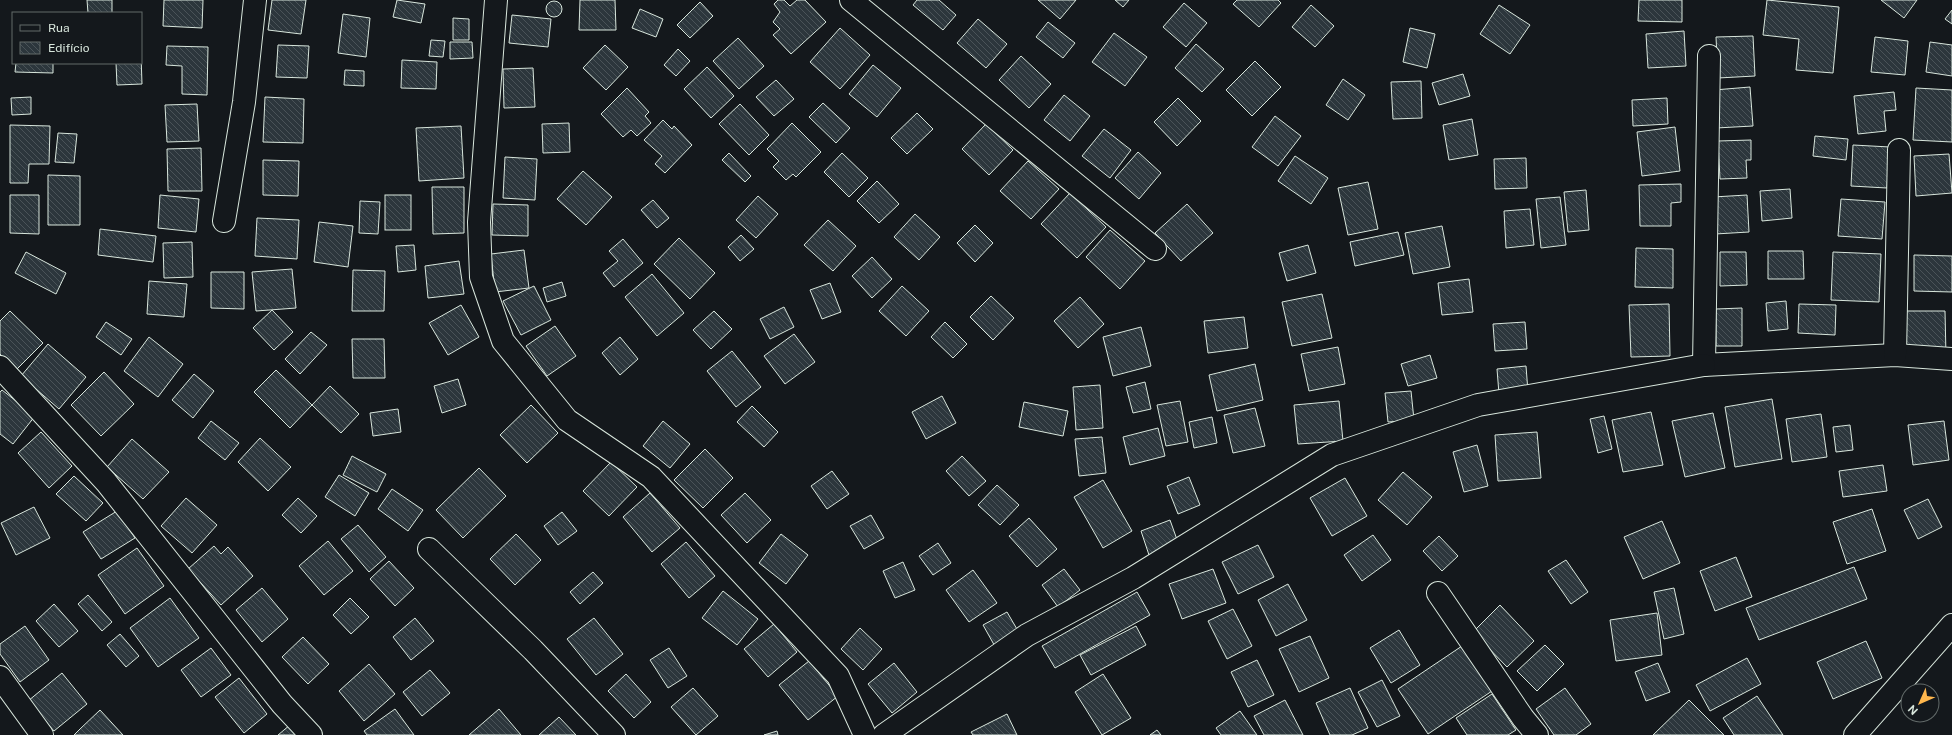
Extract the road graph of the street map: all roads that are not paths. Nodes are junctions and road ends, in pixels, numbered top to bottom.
1 (255, 0) edge
2 (496, 0) edge
3 (851, 0) edge
4 (1709, 56) dead end
5 (1899, 150) dead end
6 (224, 221) dead end
7 (1155, 249) dead end
8 (1895, 355) junction
9 (1952, 359) edge
10 (1704, 365) junction
11 (0, 367) edge
12 (429, 549) dead end
13 (1438, 593) dead end
14 (1952, 625) edge
15 (0, 676) edge
16 (42, 735) edge
17 (311, 735) edge
18 (614, 735) edge
19 (865, 735) edge
20 (884, 735) edge
21 (1537, 735) edge
22 (1856, 735) edge

1 - 6 street
2 - 19 street
3 - 7 street
4 - 10 street
5 - 8 street
8 - 9 street
8 - 10 street
10 - 20 street
11 - 17 street
12 - 18 street
13 - 21 street
14 - 22 street
15 - 16 street

